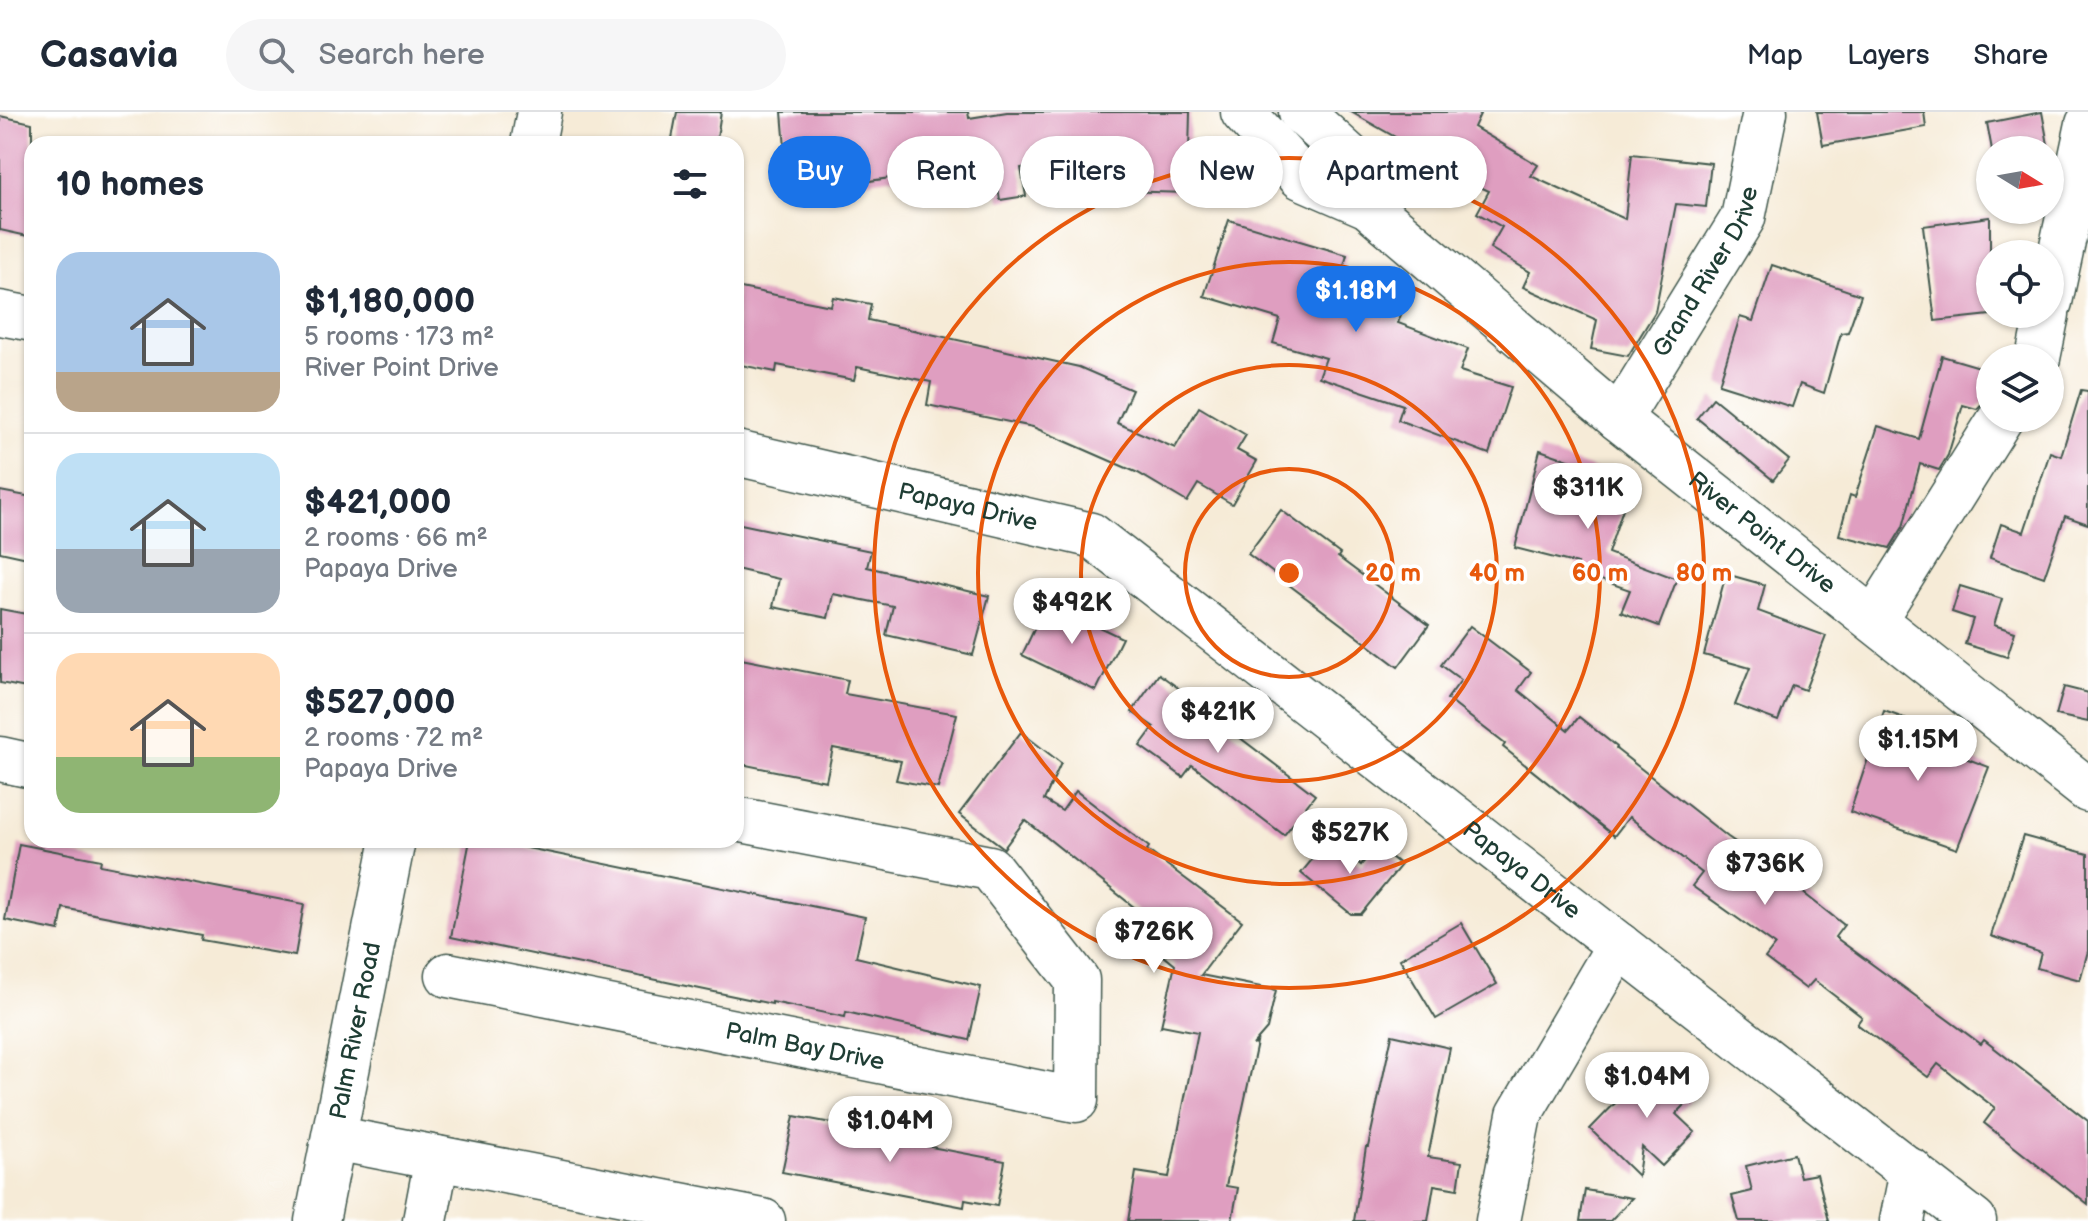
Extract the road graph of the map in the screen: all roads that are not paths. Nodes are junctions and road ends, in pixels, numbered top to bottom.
1 (539, 112) edge
2 (1243, 112) edge
3 (1301, 112) edge
4 (1765, 112) edge
5 (2088, 124) edge
6 (534, 136) edge
7 (1327, 136) edge
8 (1299, 175) edge
9 (1370, 208) edge
10 (2063, 240) edge
11 (0, 313) edge
12 (24, 318) edge
13 (1619, 419) junction
14 (1992, 432) edge
15 (744, 455) edge
16 (1874, 620) junction
17 (0, 759) edge
18 (24, 764) edge
19 (2088, 790) edge
20 (744, 821) edge
21 (391, 848) edge
22 (1619, 945) junction
23 (448, 975) dead end
24 (334, 1138) junction
25 (437, 1158) junction
26 (1912, 1171) junction
27 (597, 1205) edge
28 (682, 1213) edge
29 (317, 1221) edge
30 (425, 1221) edge
31 (763, 1221) edge
32 (1498, 1221) edge
33 (1902, 1221) edge
34 (1974, 1221) edge

1 - 6 street
2 - 8 street, River Point Drive
3 - 7 street
4 - 13 street, Grand River Drive
5 - 10 street
9 - 13 street, River Point Drive
11 - 12 street
13 - 16 street, River Point Drive
14 - 16 street
15 - 22 street, Papaya Drive
16 - 19 street, River Point Drive
17 - 18 street
20 - 23 street, Palm Bay Drive
21 - 24 street, Palm River Road
22 - 26 street, Papaya Drive
22 - 32 street
24 - 25 street
24 - 29 street, Palm River Road
25 - 27 street
25 - 30 street
26 - 33 street
26 - 34 street, Papaya Drive
27 - 28 street
28 - 31 street

